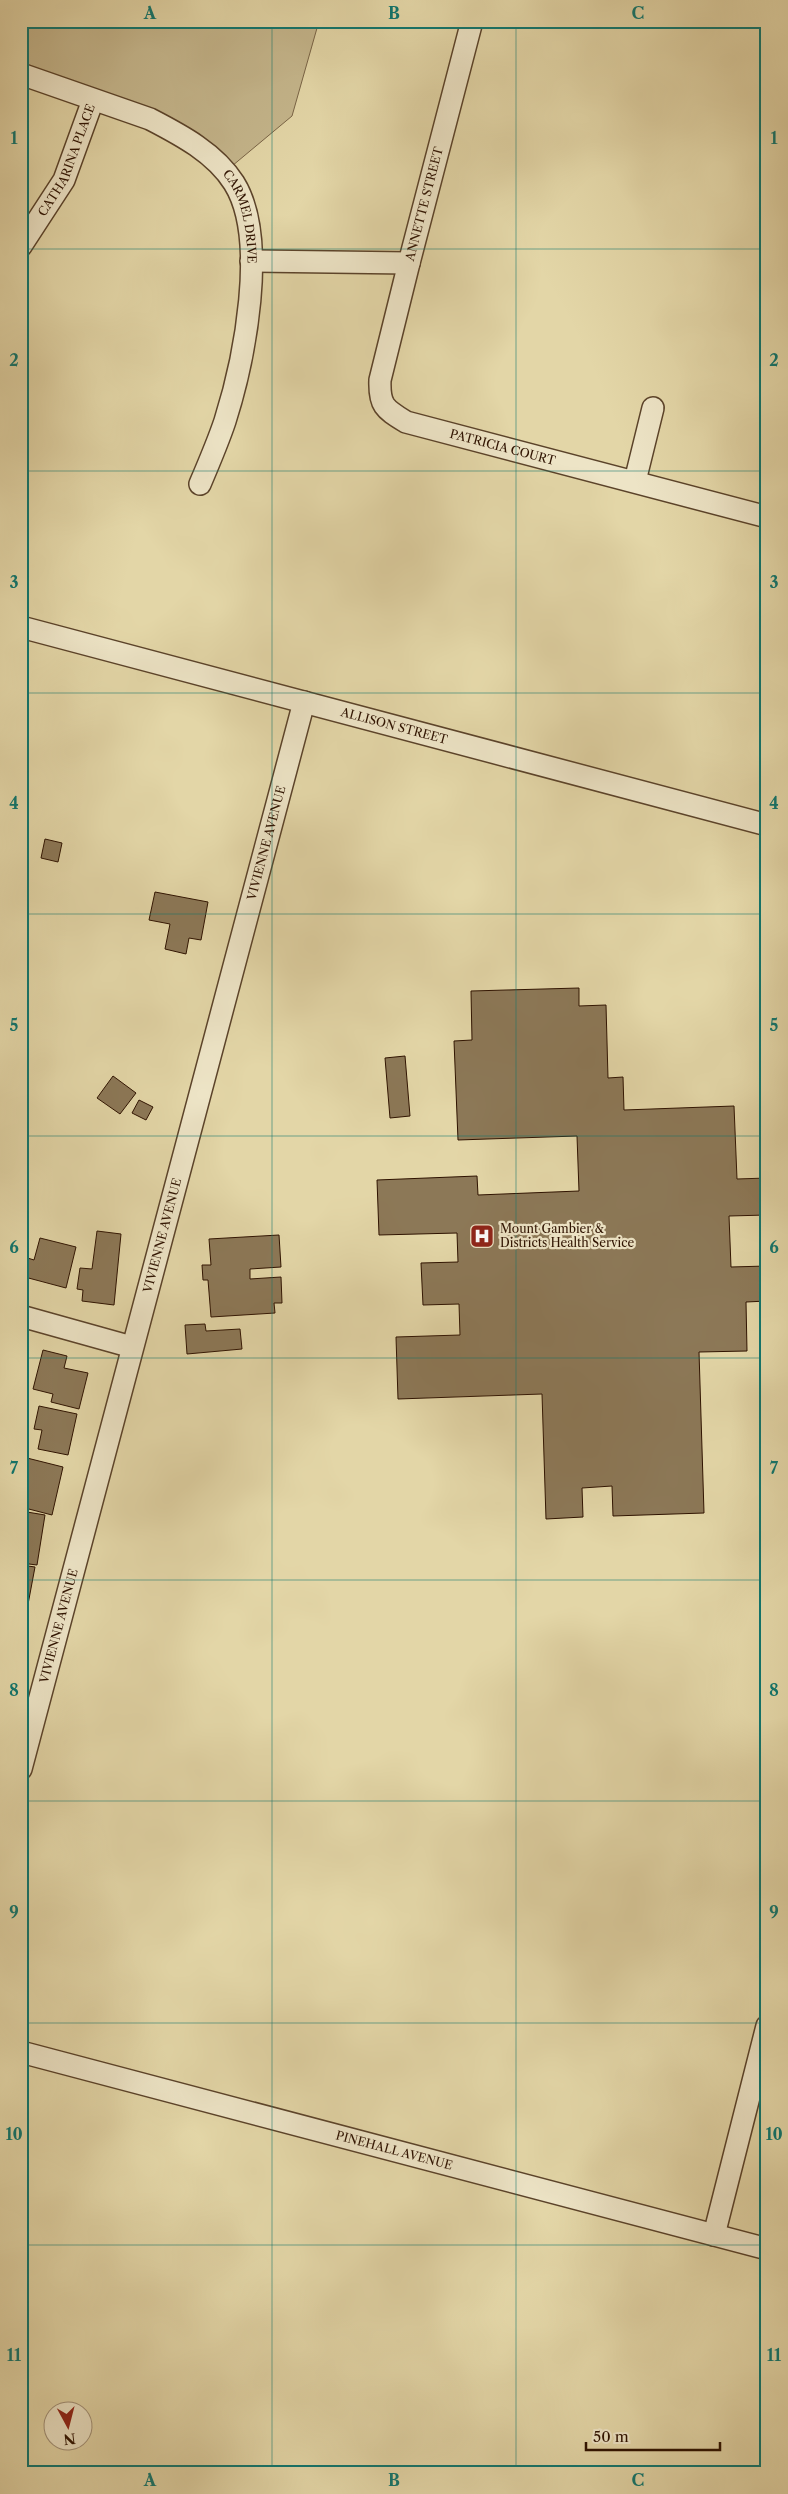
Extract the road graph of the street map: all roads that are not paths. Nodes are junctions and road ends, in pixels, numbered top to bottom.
1 (472, 21) edge
2 (21, 74) edge
3 (93, 100) junction
4 (21, 246) edge
5 (251, 261) junction
6 (409, 263) junction
7 (653, 408) dead end
8 (635, 481) junction
9 (200, 484) dead end
10 (767, 516) edge
11 (21, 627) edge
12 (304, 702) junction
13 (767, 825) edge
14 (21, 1316) edge
15 (132, 1347) junction
16 (22, 1761) edge
17 (767, 2026) edge
18 (21, 2052) edge
19 (714, 2235) junction
20 (767, 2249) edge

1 - 6 street, ANNETTE STREET
2 - 3 street, CARMEL DRIVE
3 - 4 street, CATHARINA PLACE
3 - 5 street, CARMEL DRIVE
5 - 6 street, ANNETTE STREET
5 - 9 street, CARMEL DRIVE
6 - 8 street, PATRICIA COURT
7 - 8 street
8 - 10 street, PATRICIA COURT
11 - 12 street, ALLISON STREET
12 - 13 street, ALLISON STREET
12 - 15 street, VIVIENNE AVENUE
14 - 15 street
15 - 16 street, VIVIENNE AVENUE
17 - 19 street
18 - 19 street, PINEHALL AVENUE
19 - 20 street, PINEHALL AVENUE

